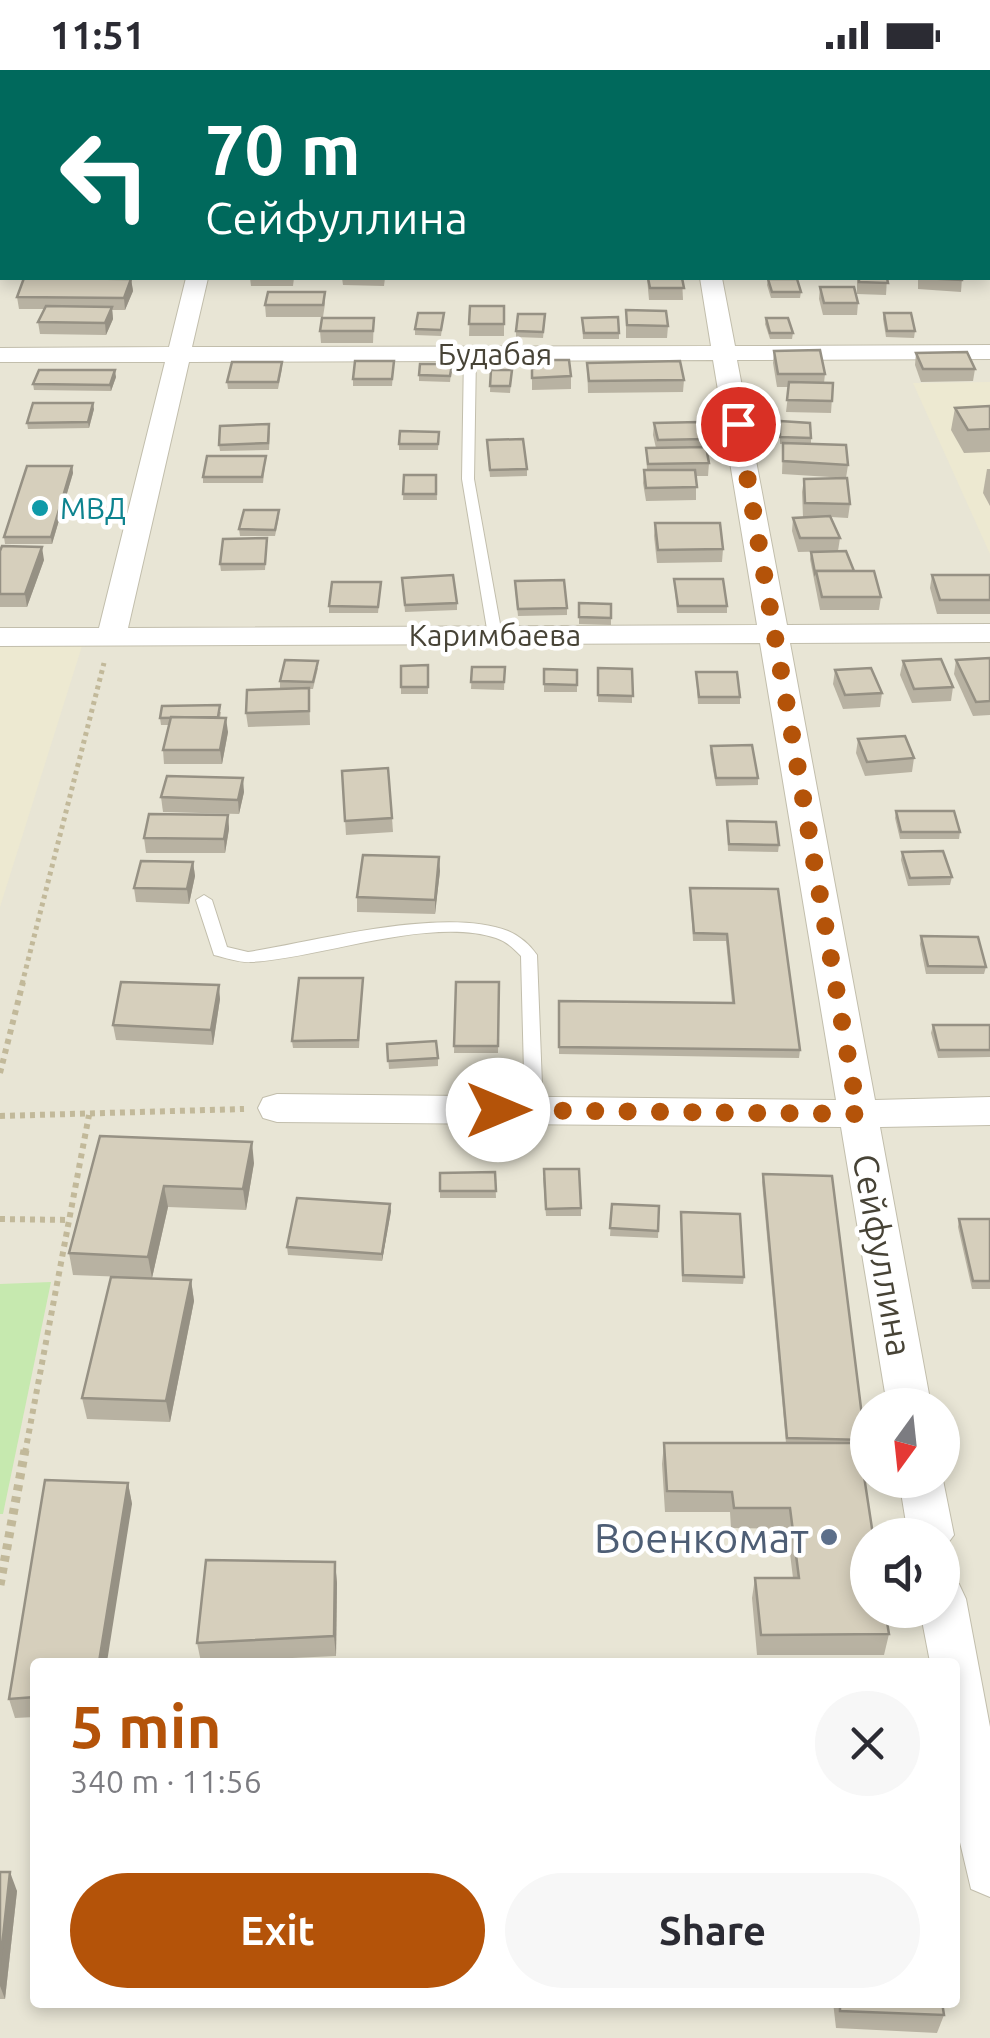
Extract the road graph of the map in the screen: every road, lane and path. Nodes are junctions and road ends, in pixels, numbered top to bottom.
1 (195, 280) edge
2 (711, 280) edge
3 (990, 352) edge
4 (726, 353) junction
5 (470, 354) junction
6 (0, 355) edge
7 (176, 355) junction
8 (990, 633) edge
9 (112, 634) junction
10 (495, 635) junction
11 (775, 636) junction
12 (0, 637) edge
13 (204, 900) dead end
14 (0, 1073) edge
15 (277, 1108) joint
16 (534, 1111) junction
17 (990, 1111) edge
18 (858, 1114) junction
19 (89, 1115) junction
20 (0, 1116) edge
21 (0, 1219) edge
22 (69, 1220) junction
23 (906, 1388) edge
24 (0, 1585) edge
25 (948, 1628) edge
26 (953, 1658) edge
27 (960, 1699) edge
28 (990, 1872) edge

1 - 7 street
2 - 4 street, Сейфуллина
3 - 4 street, Будабая
4 - 5 street, Будабая
4 - 11 street, Сейфуллина
5 - 7 street, Будабая
5 - 10 lane
6 - 7 street, Будабая
7 - 9 street
8 - 11 street, Каримбаева
9 - 10 street, Каримбаева
9 - 12 street, Каримбаева
9 - 14 path
10 - 11 street, Каримбаева
11 - 18 street, Сейфуллина
13 - 16 lane
15 - 16 street
15 - 19 path
16 - 18 street
17 - 18 street
18 - 23 street, Сейфуллина
19 - 20 path
19 - 22 path
21 - 22 path
22 - 24 path
25 - 26 street
27 - 28 street

